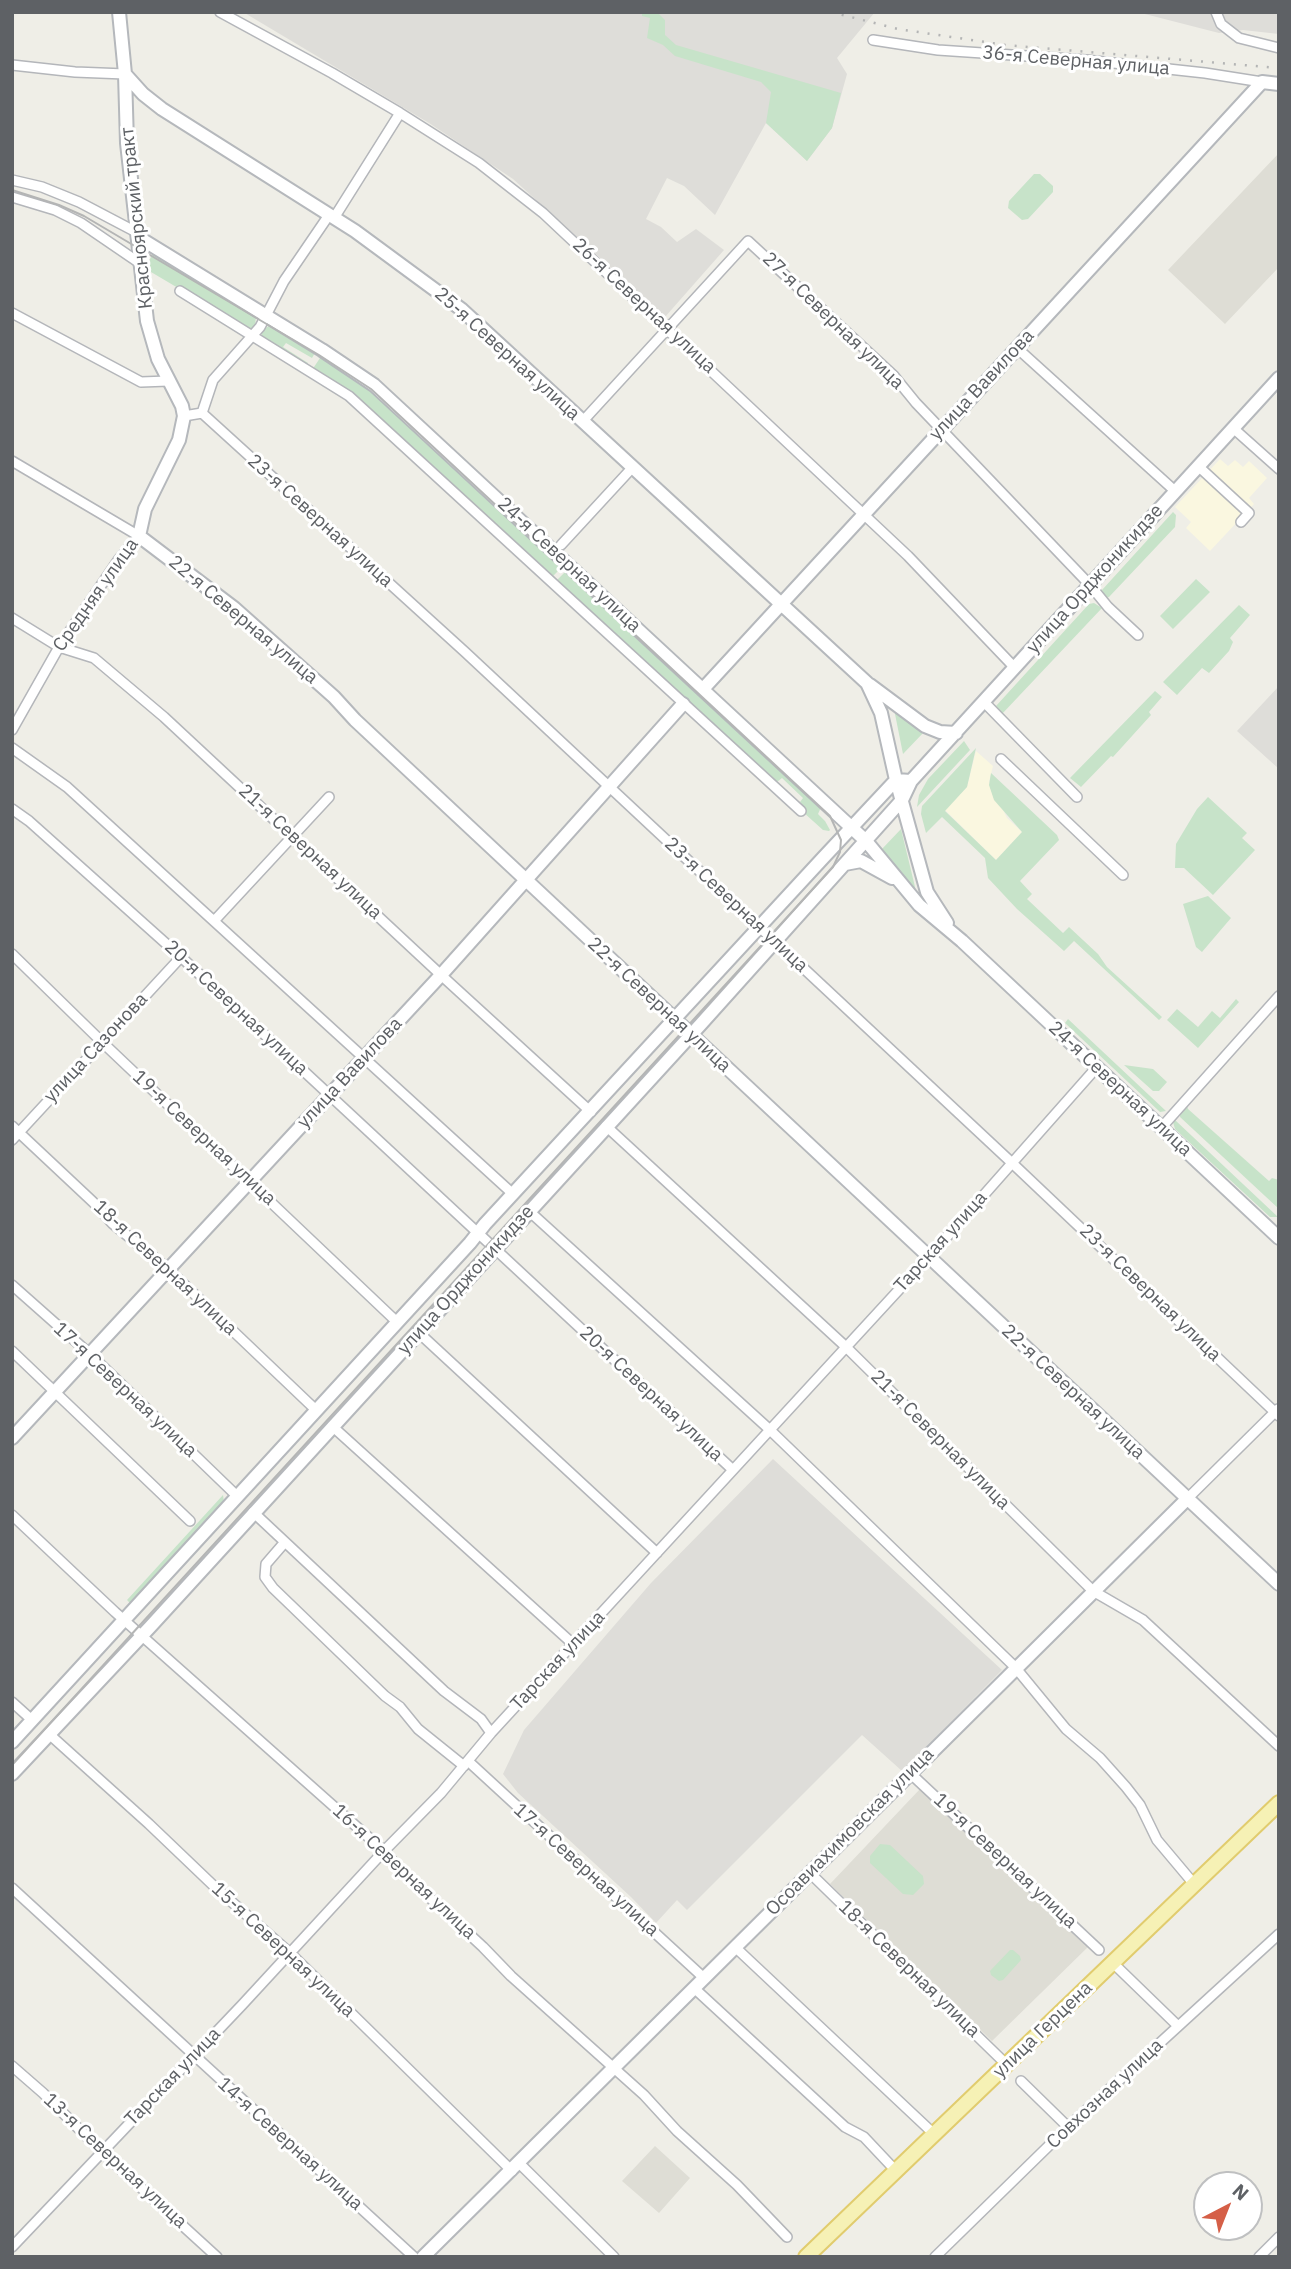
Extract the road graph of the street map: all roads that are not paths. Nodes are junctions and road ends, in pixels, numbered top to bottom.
1 (119, 12) edge
2 (220, 12) edge
3 (1216, 12) edge
4 (873, 40) dead end
5 (1279, 48) edge
6 (12, 65) edge
7 (125, 74) junction
8 (1262, 82) junction
9 (1279, 84) edge
10 (400, 113) junction
11 (12, 180) edge
12 (12, 197) edge
13 (331, 216) junction
14 (138, 235) junction
15 (141, 264) junction
16 (180, 291) dead end
17 (12, 313) edge
18 (267, 317) junction
19 (668, 329) junction
20 (252, 335) junction
21 (1017, 348) junction
22 (1279, 378) edge
23 (168, 381) junction
24 (202, 413) junction
25 (184, 416) junction
26 (582, 422) junction
27 (1233, 428) junction
28 (942, 430) junction
29 (12, 461) edge
30 (1198, 466) junction
31 (632, 468) junction
32 (1279, 469) edge
33 (1175, 491) junction
34 (864, 514) junction
35 (1241, 522) dead end
36 (139, 536) junction
37 (561, 545) dead end
38 (1090, 585) junction
39 (781, 604) junction
40 (12, 618) edge
41 (1138, 635) dead end
42 (59, 647) junction
43 (1015, 667) junction
44 (867, 683) junction
45 (703, 689) junction
46 (984, 702) junction
47 (683, 704) junction
48 (12, 730) edge
49 (956, 733) junction
50 (12, 748) edge
51 (1001, 759) dead end
52 (896, 780) junction
53 (911, 781) junction
54 (609, 786) junction
55 (329, 797) dead end
56 (1077, 797) dead end
57 (902, 800) junction
58 (12, 809) edge
59 (801, 811) dead end
60 (852, 828) junction
61 (293, 836) junction
62 (866, 841) junction
63 (845, 864) junction
64 (1123, 875) dead end
65 (525, 879) junction
66 (898, 881) junction
67 (214, 921) junction
68 (760, 928) junction
69 (775, 941) junction
70 (962, 941) junction
71 (12, 954) edge
72 (181, 957) junction
73 (440, 975) junction
74 (1279, 996) edge
75 (675, 1020) junction
76 (691, 1034) junction
77 (101, 1041) junction
78 (364, 1056) junction
79 (1097, 1068) junction
80 (330, 1094) junction
81 (591, 1112) junction
82 (606, 1126) junction
83 (1161, 1128) junction
84 (15, 1133) edge
85 (1012, 1162) junction
86 (250, 1181) junction
87 (513, 1194) junction
88 (529, 1211) junction
89 (478, 1232) junction
90 (1279, 1238) edge
91 (496, 1249) junction
92 (929, 1257) junction
93 (168, 1269) junction
94 (12, 1285) edge
95 (397, 1322) junction
96 (418, 1332) junction
97 (845, 1346) junction
98 (12, 1351) edge
99 (91, 1355) junction
100 (56, 1391) junction
101 (317, 1411) junction
102 (1278, 1412) edge
103 (332, 1426) junction
104 (769, 1429) junction
105 (12, 1438) edge
106 (733, 1470) junction
107 (237, 1496) junction
108 (1187, 1499) junction
109 (253, 1512) junction
110 (12, 1515) edge
111 (190, 1521) dead end
112 (285, 1542) junction
113 (657, 1553) junction
114 (1279, 1584) edge
115 (1093, 1591) junction
116 (124, 1619) junction
117 (142, 1635) junction
118 (573, 1644) junction
119 (1015, 1667) junction
120 (12, 1702) edge
121 (32, 1720) junction
122 (491, 1733) junction
123 (49, 1734) junction
124 (12, 1742) edge
125 (1279, 1746) edge
126 (466, 1763) junction
127 (910, 1773) junction
128 (12, 1774) edge
129 (1279, 1803) edge
130 (384, 1851) junction
131 (811, 1874) junction
132 (1194, 1884) junction
133 (12, 1888) edge
134 (1279, 1934) edge
135 (735, 1947) junction
136 (1099, 1950) dead end
137 (290, 1952) junction
138 (1113, 1963) junction
139 (704, 1978) junction
140 (694, 1988) junction
141 (1178, 2026) junction
142 (192, 2055) junction
143 (1007, 2065) junction
144 (12, 2066) edge
145 (614, 2070) junction
146 (1021, 2081) dead end
147 (1068, 2127) junction
148 (934, 2134) junction
149 (102, 2152) junction
150 (516, 2167) junction
151 (896, 2171) junction
152 (787, 2237) dead end
153 (1279, 2237) edge
154 (12, 2247) edge
155 (218, 2257) edge
156 (414, 2257) edge
157 (422, 2257) edge
158 (614, 2257) edge
159 (806, 2257) edge
160 (935, 2257) edge
161 (1259, 2257) edge

1 - 7 main road, Красноярский тракт
2 - 10 street, 26-я Северная улица
3 - 5 street
4 - 8 street, 36-я Северная улица
6 - 7 street
7 - 13 main road, 25-я Северная улица
7 - 14 main road, Красноярский тракт
8 - 9 main road, 36-я Северная улица
8 - 21 main road, улица Вавилова
10 - 13 street
10 - 19 street, 26-я Северная улица
11 - 14 street, 24-я Северная улица
12 - 15 street
13 - 18 street
13 - 26 main road, 25-я Северная улица
14 - 15 main road, Красноярский тракт
14 - 18 main road, 24-я Северная улица
15 - 23 main road, Красноярский тракт
16 - 20 street, 24-я Северная улица
17 - 23 street
18 - 20 street
18 - 45 main road, 24-я Северная улица
19 - 26 street
19 - 28 street, 27-я Северная улица
19 - 34 street, 26-я Северная улица
20 - 24 street
20 - 47 street, 24-я Северная улица
21 - 28 main road, улица Вавилова
21 - 33 street
22 - 27 main road, улица Орджоникидзе
23 - 25 main road, Красноярский тракт
24 - 25 street
24 - 54 street, 23-я Северная улица
25 - 36 main road, Средняя улица
26 - 31 main road, 25-я Северная улица
27 - 30 main road, улица Орджоникидзе
27 - 32 street
28 - 34 main road, улица Вавилова
28 - 38 street, 27-я Северная улица
29 - 36 street, 22-я Северная улица
30 - 33 main road, улица Орджоникидзе
30 - 35 street
31 - 37 street
31 - 39 main road, 25-я Северная улица
33 - 38 main road, улица Орджоникидзе
34 - 39 main road, улица Вавилова
34 - 43 street, 26-я Северная улица
36 - 42 street, Средняя улица
36 - 65 main road, 22-я Северная улица
38 - 41 street, 27-я Северная улица
38 - 43 main road, улица Орджоникидзе
39 - 44 main road, 25-я Северная улица
39 - 45 main road, улица Вавилова
40 - 42 street, 21-я Северная улица
42 - 48 street, Средняя улица
42 - 61 street, 21-я Северная улица
43 - 46 main road, улица Орджоникидзе
44 - 49 main road
44 - 52 main road, 25-я Северная улица
45 - 60 main road, 24-я Северная улица
46 - 49 main road, улица Орджоникидзе
46 - 56 street
47 - 54 main road, улица Вавилова
47 - 59 street, 24-я Северная улица
49 - 53 main road, улица Орджоникидзе
50 - 67 street
51 - 64 street
52 - 53 main road
52 - 57 main road, 24-я Северная улица
52 - 60 main road, улица Орджоникидзе
53 - 57 main road, улица Орджоникидзе
54 - 65 main road, улица Вавилова
54 - 68 street, 23-я Северная улица
55 - 61 street
57 - 62 main road, улица Орджоникидзе
57 - 70 main road, 24-я Северная улица
58 - 72 street, 20-я Северная улица
60 - 62 main road, 24-я Северная улица
60 - 68 main road, улица Орджоникидзе
61 - 67 street
61 - 73 street, 21-я Северная улица
62 - 63 main road, улица Орджоникидзе
62 - 66 main road, 24-я Северная улица
63 - 66 main road
63 - 69 main road, улица Орджоникидзе
65 - 73 main road, улица Вавилова
65 - 75 main road, 22-я Северная улица
66 - 70 main road, 24-я Северная улица
67 - 78 street
68 - 69 street, 23-я Северная улица
68 - 75 main road, улица Орджоникидзе
69 - 76 main road, улица Орджоникидзе
69 - 85 street, 23-я Северная улица
70 - 79 main road, 24-я Северная улица
71 - 77 street, 19-я Северная улица
72 - 77 street, улица Сазонова
72 - 80 street, 20-я Северная улица
73 - 78 main road, улица Вавилова
73 - 81 street, 21-я Северная улица
74 - 83 street
75 - 76 main road, 22-я Северная улица
75 - 81 main road, улица Орджоникидзе
76 - 82 main road, улица Орджоникидзе
76 - 92 main road, 22-я Северная улица
77 - 84 street, улица Сазонова
77 - 86 street, 19-я Северная улица
78 - 80 main road, улица Вавилова
78 - 87 street
79 - 83 main road, 24-я Северная улица
79 - 85 street, Тарская улица
80 - 86 main road, улица Вавилова
80 - 89 street, 20-я Северная улица
81 - 87 main road, улица Орджоникидзе
82 - 88 main road, улица Орджоникидзе
82 - 97 street, 21-я Северная улица
83 - 90 main road, 24-я Северная улица
84 - 93 street, 18-я Северная улица
85 - 92 street, Тарская улица
85 - 102 street, 23-я Северная улица
86 - 93 main road, улица Вавилова
86 - 95 street, 19-я Северная улица
87 - 89 main road, улица Орджоникидзе
88 - 91 main road, улица Орджоникидзе
88 - 104 street
89 - 91 street, 20-я Северная улица
89 - 95 main road, улица Орджоникидзе
91 - 96 main road, улица Орджоникидзе
91 - 106 street, 20-я Северная улица
92 - 97 street, Тарская улица
92 - 108 main road, 22-я Северная улица
93 - 99 main road, улица Вавилова
93 - 101 street, 18-я Северная улица
94 - 99 street, 17-я Северная улица
95 - 101 main road, улица Орджоникидзе
96 - 103 main road, улица Орджоникидзе
96 - 113 street
97 - 104 street, Тарская улица
97 - 115 street, 21-я Северная улица
98 - 100 street
99 - 100 main road, улица Вавилова
99 - 107 street, 17-я Северная улица
100 - 105 main road, улица Вавилова
100 - 111 street
101 - 107 main road, улица Орджоникидзе
102 - 108 street, Осоавиахимовская улица
103 - 109 main road, улица Орджоникидзе
103 - 118 street
104 - 106 street, Тарская улица
104 - 119 street
106 - 113 street, Тарская улица
107 - 116 main road, улица Орджоникидзе
108 - 114 main road, 22-я Северная улица
108 - 115 main road, Осоавиахимовская улица
109 - 112 street
109 - 117 main road, улица Орджоникидзе
110 - 116 street, 16-я Северная улица
112 - 122 street
112 - 126 street, 17-я Северная улица
113 - 118 street, Тарская улица
115 - 119 main road, Осоавиахимовская улица
115 - 125 street, 21-я Северная улица
116 - 117 street, 16-я Северная улица
116 - 121 main road, улица Орджоникидзе
117 - 123 main road, улица Орджоникидзе
117 - 130 street, 16-я Северная улица
118 - 122 street, Тарская улица
119 - 127 main road, Осоавиахимовская улица
119 - 132 street
120 - 121 street
121 - 124 main road, улица Орджоникидзе
122 - 126 street, Тарская улица
123 - 128 main road, улица Орджоникидзе
123 - 137 street, 15-я Северная улица
126 - 130 street, Тарская улица
126 - 139 street, 17-я Северная улица
127 - 131 main road, Осоавиахимовская улица
127 - 136 street, 19-я Северная улица
129 - 132 main road, улица Герцена
130 - 137 street, Тарская улица
130 - 145 street, 16-я Северная улица
131 - 135 main road, Осоавиахимовская улица
131 - 143 street, 18-я Северная улица
132 - 138 main road, улица Герцена
133 - 142 street, 14-я Северная улица
134 - 141 street, Совхозная улица
135 - 139 main road, Осоавиахимовская улица
135 - 148 street
137 - 142 street, Тарская улица
137 - 150 street, 15-я Северная улица
138 - 141 street
138 - 143 main road, улица Герцена
139 - 140 main road, Осоавиахимовская улица
140 - 145 main road, Осоавиахимовская улица
140 - 151 street
141 - 147 street, Совхозная улица
142 - 149 street, Тарская улица
142 - 156 street, 14-я Северная улица
143 - 148 main road, улица Герцена
144 - 149 street, 13-я Северная улица
145 - 150 main road, Осоавиахимовская улица
145 - 152 street, 16-я Северная улица
146 - 147 street
147 - 160 street, Совхозная улица
148 - 151 main road, улица Герцена
149 - 154 street, Тарская улица
149 - 155 street, 13-я Северная улица
150 - 157 main road, Осоавиахимовская улица
150 - 158 street, 15-я Северная улица
151 - 159 main road, улица Герцена
153 - 161 street

